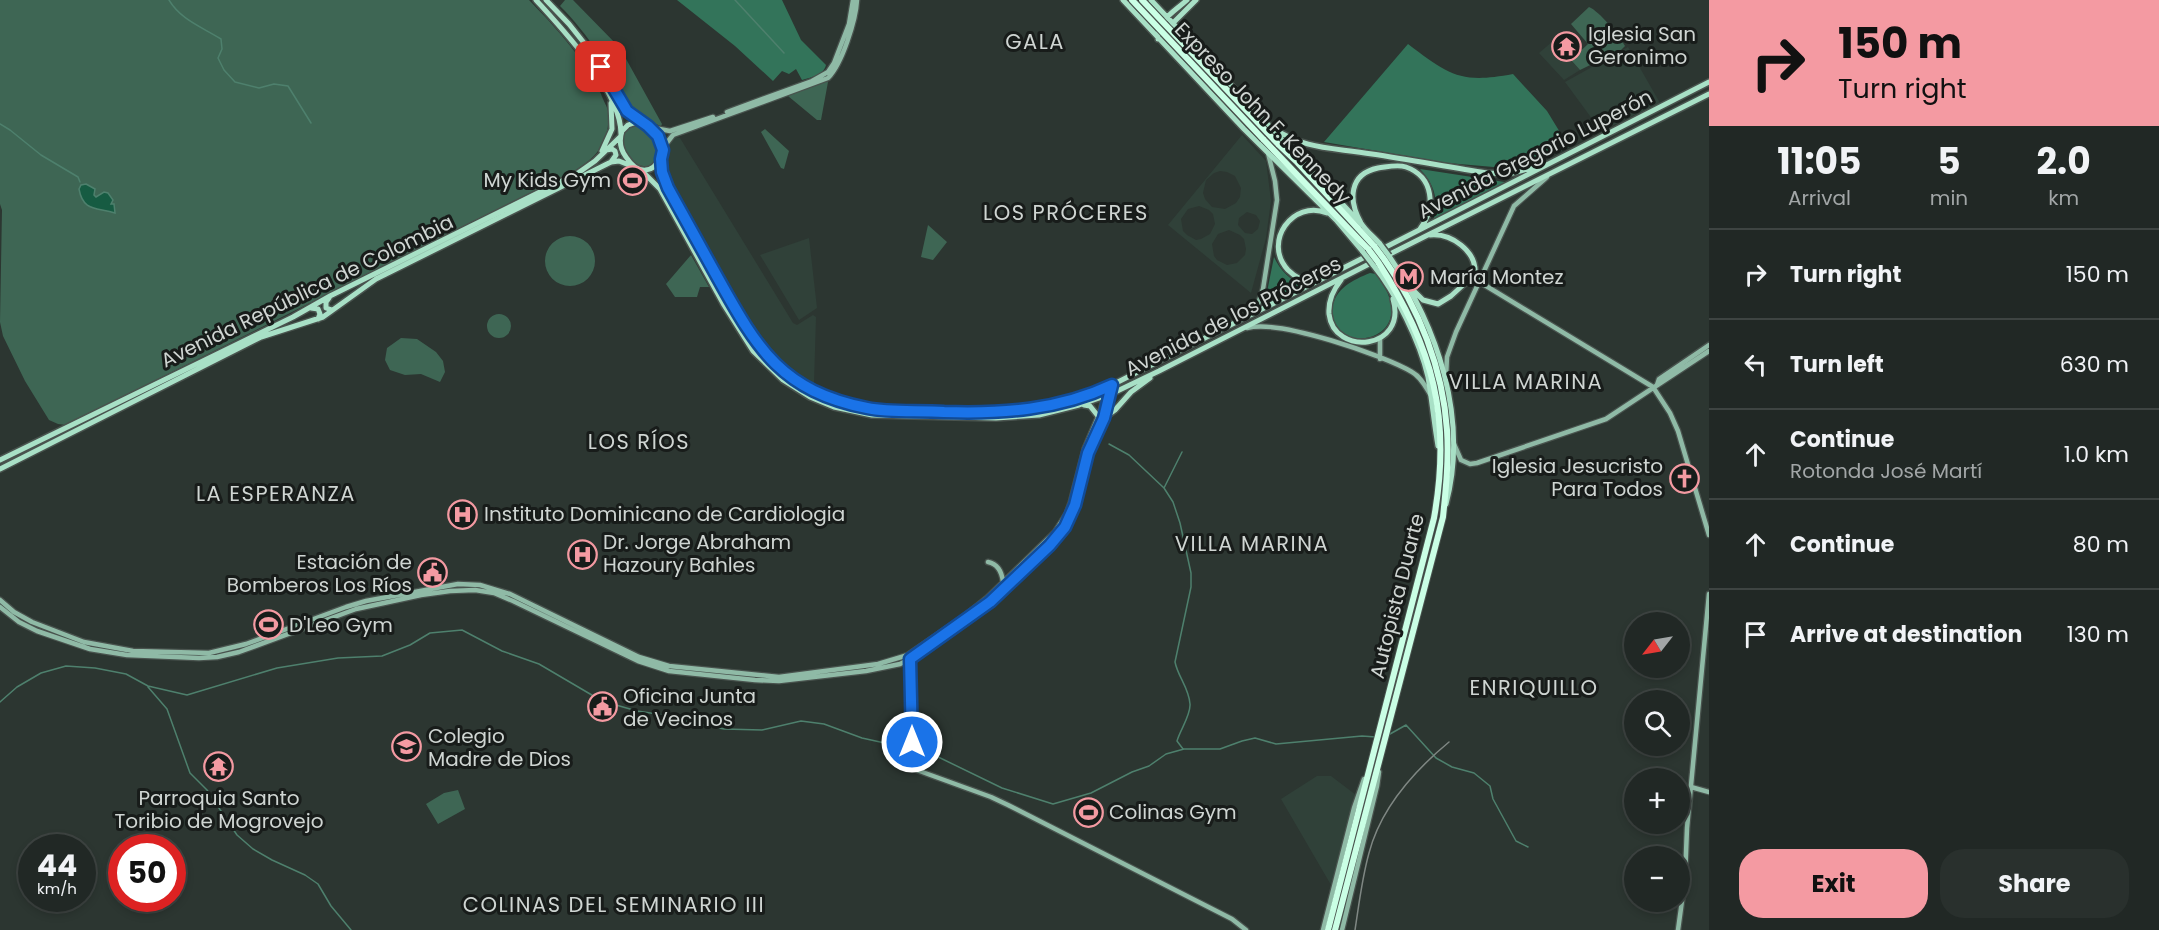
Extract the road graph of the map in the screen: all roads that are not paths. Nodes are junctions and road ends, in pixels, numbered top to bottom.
1 (536, 0) edge
2 (546, 0) edge
3 (855, 0) edge
4 (1123, 0) edge
5 (1132, 0) edge
6 (1142, 0) edge
7 (1187, 0) edge
8 (1196, 0) edge
9 (1153, 2) edge
10 (1167, 17) junction
11 (1140, 19) junction
12 (1173, 23) junction
13 (1187, 38) junction
14 (1158, 39) junction
15 (1171, 52) junction
16 (832, 70) junction
17 (1709, 82) edge
18 (1709, 94) edge
19 (610, 98) junction
20 (629, 112) junction
21 (618, 113) junction
22 (646, 125) junction
23 (1271, 127) junction
24 (621, 136) junction
25 (606, 150) junction
26 (1268, 153) junction
27 (1570, 153) junction
28 (600, 155) junction
29 (661, 157) junction
30 (611, 162) junction
31 (640, 169) junction
32 (1551, 173) junction
33 (657, 175) junction
34 (1333, 217) junction
35 (1362, 225) junction
36 (1416, 232) junction
37 (1272, 233) junction
38 (1280, 235) junction
39 (1426, 236) junction
40 (1373, 249) junction
41 (1382, 260) junction
42 (1324, 278) junction
43 (1343, 278) junction
44 (1473, 278) junction
45 (1480, 282) junction
46 (1409, 285) junction
47 (1389, 289) junction
48 (330, 296) junction
49 (311, 308) junction
50 (1401, 308) junction
51 (332, 310) junction
52 (1248, 318) junction
53 (318, 319) junction
54 (1239, 330) junction
55 (1420, 330) junction
56 (1380, 338) junction
57 (1367, 342) junction
58 (1709, 345) edge
59 (1709, 351) edge
60 (1367, 353) junction
61 (1697, 356) junction
62 (1380, 359) junction
63 (1159, 371) junction
64 (1447, 385) junction
65 (1655, 386) junction
66 (1109, 387) junction
67 (1111, 394) junction
68 (1430, 394) junction
69 (1104, 397) junction
70 (1079, 405) junction
71 (1101, 417) junction
72 (1454, 444) junction
73 (1086, 453) junction
74 (0, 460) edge
75 (1441, 463) junction
76 (0, 469) edge
77 (1443, 517) junction
78 (1709, 535) edge
79 (988, 562) dead end
80 (1003, 583) junction
81 (1709, 594) edge
82 (0, 600) edge
83 (0, 607) edge
84 (909, 657) junction
85 (1380, 747) junction
86 (1380, 758) junction
87 (1369, 766) junction
88 (1691, 787) junction
89 (1709, 792) edge
90 (1334, 922) junction
91 (1246, 930) edge
92 (1323, 930) edge
93 (1328, 930) edge
94 (1335, 930) edge
95 (1342, 930) edge
96 (1678, 930) edge

1 - 19 main road
2 - 20 main road
3 - 16 main road
4 - 11 main road
5 - 40 highway, Expreso John F. Kennedy, bridge
6 - 40 highway, Expreso John F. Kennedy, bridge
7 - 10 main road
8 - 12 main road
9 - 10 main road
9 - 11 main road
10 - 12 main road
10 - 14 main road
11 - 14 main road
12 - 13 main road
12 - 14 main road
13 - 15 main road
13 - 23 main road
14 - 15 main road
15 - 26 main road
16 - 22 main road
16 - 29 main road
17 - 27 main road, Avenida Gregorio Luperón
18 - 32 main road, Avenida Gregorio Luperón
19 - 21 main road
19 - 28 main road
20 - 21 main road
20 - 22 main road
21 - 24 main road
22 - 24 main road
22 - 29 main road
23 - 27 main road
23 - 35 main road
24 - 25 main road, Avenida República de Colombia
24 - 31 main road
25 - 28 main road, Avenida República de Colombia
25 - 30 main road
26 - 34 main road
26 - 37 main road
27 - 36 main road, Avenida Gregorio Luperón
28 - 48 main road, Avenida República de Colombia
29 - 31 main road
29 - 33 main road, Avenida de los Próceres
30 - 31 main road
30 - 51 main road, Avenida República de Colombia
31 - 33 main road, Avenida de los Próceres
32 - 39 main road, Avenida Gregorio Luperón
32 - 45 main road
33 - 66 main road, Avenida de los Próceres
33 - 70 main road, Avenida de los Próceres
34 - 38 main road
34 - 40 main road
35 - 36 main road
35 - 40 main road
36 - 40 main road, Avenida Gregorio Luperón
37 - 38 main road
37 - 52 main road
38 - 42 main road
39 - 41 main road, Avenida Gregorio Luperón
39 - 44 main road
40 - 41 highway, bridge
40 - 41 main road, bridge
40 - 42 main road, Avenida de los Próceres
41 - 43 main road, Avenida de los Próceres
41 - 46 main road, Autopista Duarte
41 - 47 main road
41 - 55 highway
42 - 52 main road, Avenida de los Próceres
43 - 54 main road, Avenida de los Próceres
43 - 57 main road
44 - 45 main road
44 - 46 main road
45 - 64 main road
45 - 65 main road
46 - 64 main road, Autopista Duarte
47 - 50 main road, Autopista Duarte
47 - 56 main road
48 - 49 main road, Avenida República de Colombia
48 - 51 main road
49 - 53 main road
49 - 74 main road, Avenida República de Colombia
50 - 55 highway
50 - 68 main road, Autopista Duarte
51 - 53 main road, Avenida República de Colombia
52 - 66 main road, Avenida de los Próceres
53 - 76 main road, Avenida República de Colombia
54 - 60 main road
54 - 63 main road, Avenida de los Próceres
55 - 75 highway, Autopista Duarte
55 - 77 highway, Autopista Duarte
56 - 57 main road
56 - 62 main road
57 - 60 main road
58 - 61 main road
59 - 61 main road
60 - 62 main road
61 - 65 main road
62 - 68 main road
63 - 67 main road, Avenida de los Próceres
63 - 71 main road
64 - 72 main road, Autopista Duarte
65 - 72 main road
65 - 78 main road
66 - 67 main road
66 - 69 main road
67 - 69 main road, Avenida de los Próceres
67 - 71 main road
68 - 75 main road, Autopista Duarte
69 - 70 main road, Avenida de los Próceres
69 - 71 main road
70 - 71 main road
71 - 73 main road
72 - 77 main road, Autopista Duarte
73 - 80 main road
73 - 84 main road
75 - 85 highway, Autopista Duarte
77 - 85 highway, Autopista Duarte
79 - 80 main road
80 - 84 main road
81 - 88 main road
82 - 84 main road
83 - 84 main road
84 - 91 main road
85 - 86 highway
85 - 87 highway
86 - 90 highway
86 - 95 main road
87 - 90 highway
87 - 92 main road
88 - 89 main road
88 - 96 main road
90 - 93 highway
90 - 94 highway

